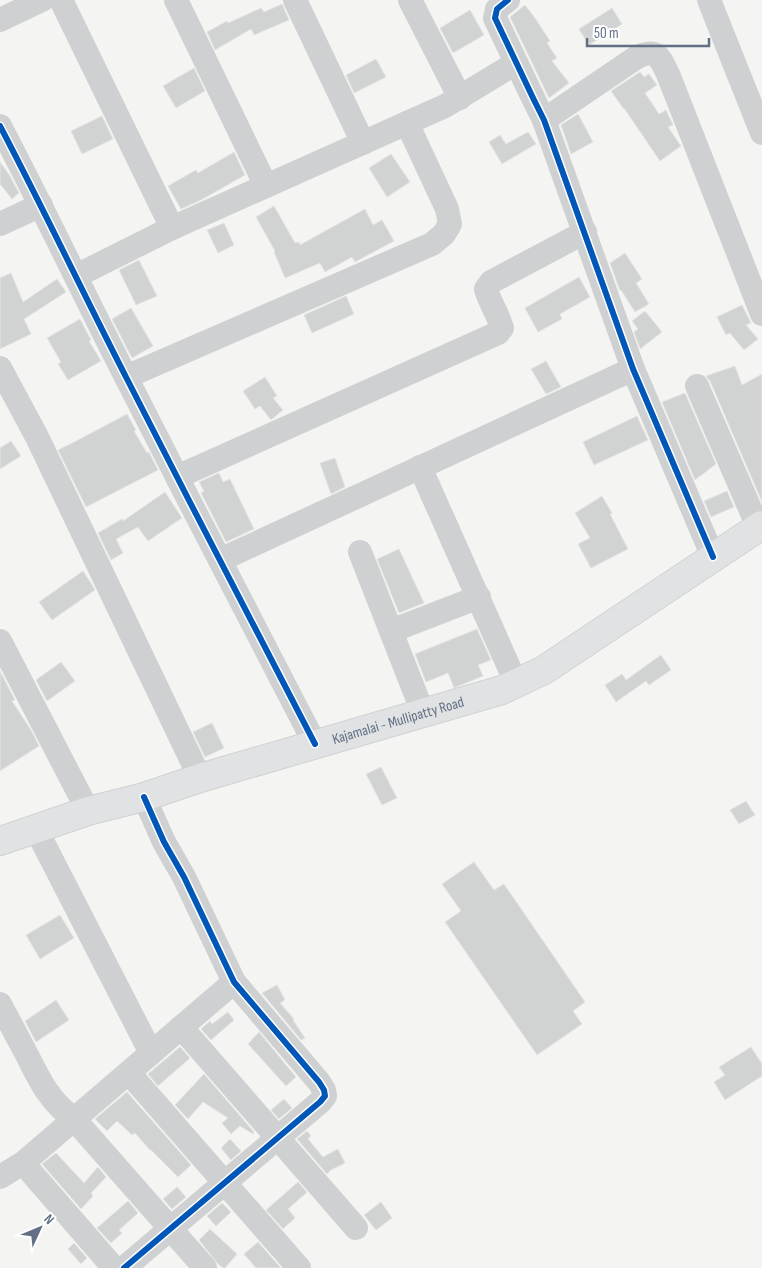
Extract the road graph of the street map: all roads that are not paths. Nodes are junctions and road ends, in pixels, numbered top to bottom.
1 (42, 0) edge
2 (61, 0) edge
3 (176, 0) edge
4 (294, 0) edge
5 (410, 0) edge
6 (508, 0) edge
7 (709, 0) edge
8 (0, 20) edge
9 (516, 63) junction
10 (460, 98) junction
11 (544, 120) junction
12 (406, 123) junction
13 (0, 126) edge
14 (762, 133) edge
15 (364, 142) junction
16 (266, 186) junction
17 (41, 205) junction
18 (0, 224) edge
19 (172, 228) junction
20 (585, 232) junction
21 (76, 276) junction
22 (762, 314) edge
23 (0, 368) edge
24 (633, 369) junction
25 (126, 377) junction
26 (697, 386) dead end
27 (420, 467) junction
28 (177, 477) junction
29 (760, 526) edge
30 (360, 552) dead end
31 (713, 557) junction
32 (220, 560) junction
33 (479, 597) junction
34 (391, 631) junction
35 (0, 641) edge
36 (516, 683) junction
37 (423, 713) junction
38 (316, 744) junction
39 (200, 778) junction
40 (144, 797) junction
41 (88, 811) junction
42 (36, 829) junction
43 (0, 841) edge
44 (234, 982) junction
45 (0, 1004) edge
46 (181, 1028) junction
47 (151, 1053) junction
48 (129, 1073) junction
49 (74, 1119) junction
50 (277, 1138) junction
51 (23, 1163) junction
52 (0, 1177) edge
53 (224, 1183) junction
54 (171, 1228) junction
55 (356, 1228) dead end
56 (114, 1268) edge
57 (124, 1268) edge
58 (205, 1268) edge
59 (298, 1268) edge

1 - 8 street
2 - 19 street
3 - 16 street
4 - 15 street
5 - 10 street
6 - 9 street
7 - 14 street
9 - 10 street
9 - 11 street
10 - 12 street
11 - 20 street
11 - 22 street
12 - 15 street
12 - 25 street
13 - 17 street
15 - 16 street
16 - 19 street
17 - 18 street
17 - 21 street
19 - 21 street
20 - 24 street
20 - 28 street
21 - 25 street
23 - 39 street
24 - 27 street
24 - 31 street
25 - 28 street
26 - 29 street
27 - 32 street
27 - 33 street
28 - 32 street
29 - 31 main road, Kajamalai - Mullipatty Road
30 - 34 street
31 - 36 main road, Kajamalai - Mullipatty Road
32 - 38 street
33 - 34 street
33 - 36 street
34 - 37 street
35 - 41 street
36 - 37 main road, Kajamalai - Mullipatty Road
37 - 38 main road, Kajamalai - Mullipatty Road
38 - 39 main road, Kajamalai - Mullipatty Road
39 - 40 main road, Kajamalai - Mullipatty Road
40 - 41 main road, Kajamalai - Mullipatty Road
40 - 44 street
41 - 42 main road, Kajamalai - Mullipatty Road
42 - 43 main road, Kajamalai - Mullipatty Road
42 - 47 street
44 - 46 street
44 - 50 street
45 - 49 street
46 - 47 street
46 - 50 street
47 - 48 street
48 - 49 street
48 - 53 street
49 - 51 street
49 - 54 street
50 - 53 street
50 - 55 street
51 - 52 street
51 - 56 street
53 - 54 street
53 - 59 street
54 - 57 street
54 - 58 street

